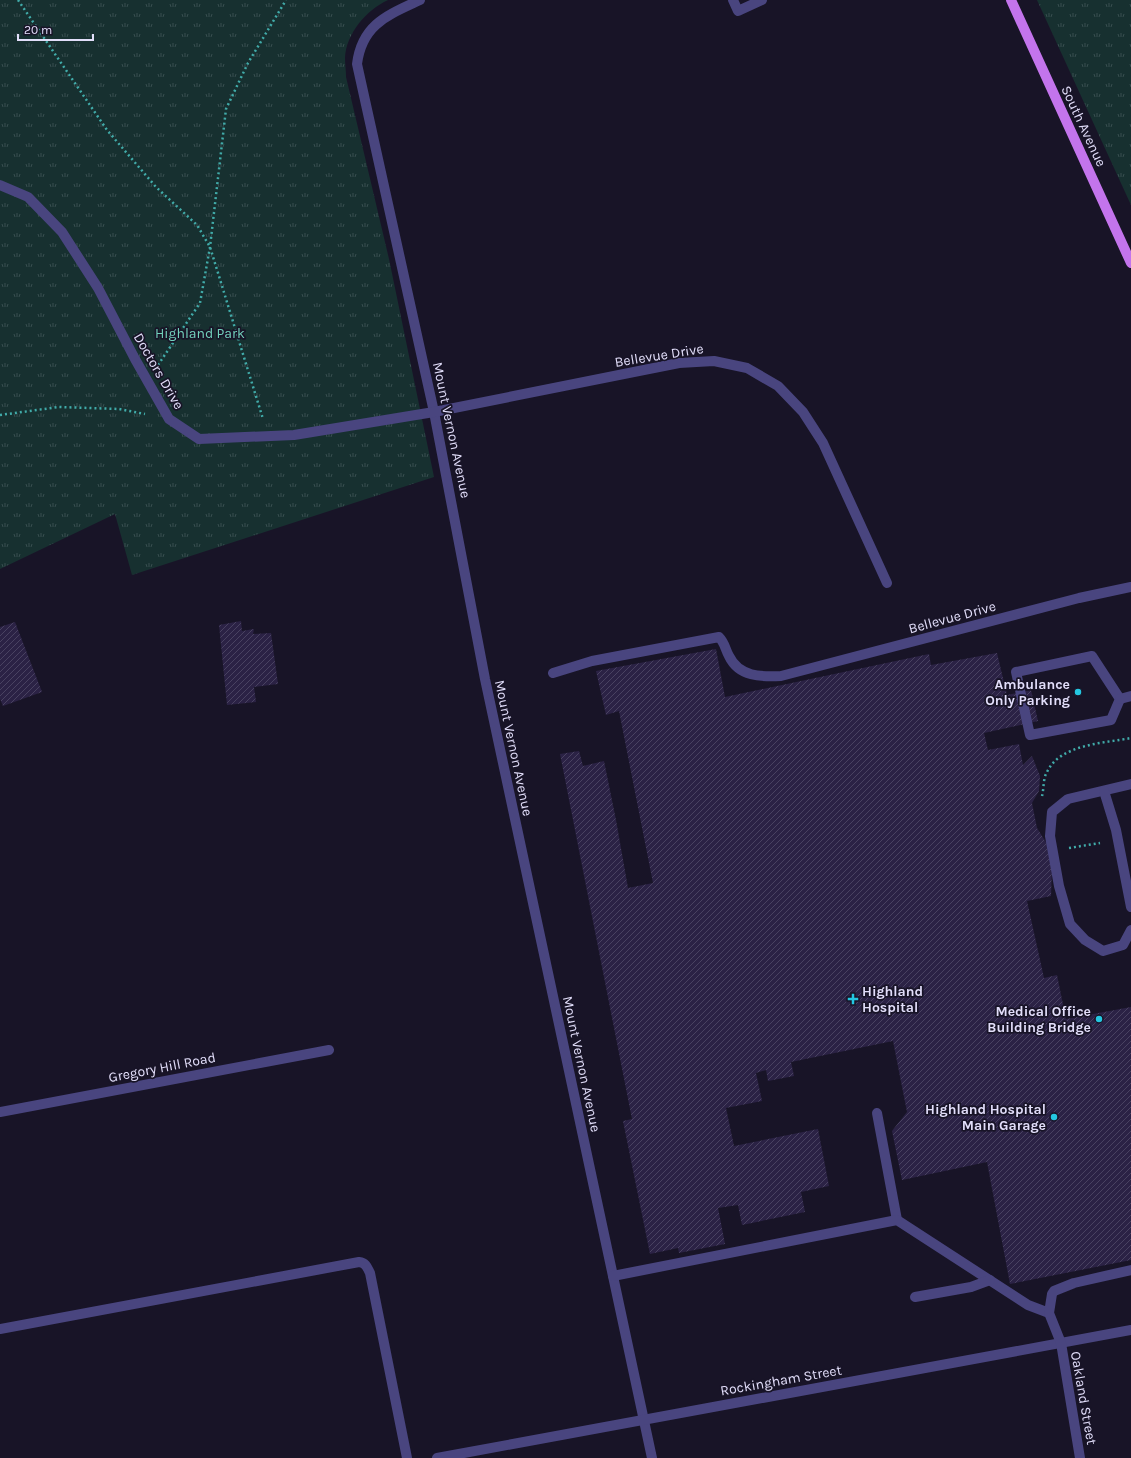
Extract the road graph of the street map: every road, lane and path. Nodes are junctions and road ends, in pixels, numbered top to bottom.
1 (18, 0) edge
2 (286, 0) edge
3 (420, 0) edge
4 (733, 0) edge
5 (762, 0) edge
6 (1011, 0) edge
7 (0, 185) edge
8 (210, 247) junction
9 (1131, 263) edge
10 (156, 370) dead end
11 (434, 412) junction
12 (0, 415) edge
13 (169, 419) junction
14 (264, 420) dead end
15 (887, 583) dead end
16 (1131, 587) edge
17 (553, 673) dead end
18 (1131, 696) edge
19 (1120, 699) junction
20 (1131, 738) edge
21 (1131, 784) edge
22 (1104, 791) junction
23 (1042, 800) dead end
24 (1116, 833) junction
25 (1053, 851) junction
26 (1131, 907) edge
27 (1131, 930) edge
28 (329, 1050) dead end
29 (0, 1112) edge
30 (877, 1114) dead end
31 (897, 1220) junction
32 (1131, 1270) edge
33 (613, 1276) junction
34 (990, 1280) junction
35 (915, 1297) dead end
36 (1049, 1313) junction
37 (0, 1329) edge
38 (1131, 1330) edge
39 (1061, 1343) junction
40 (644, 1420) junction
41 (407, 1458) edge
42 (437, 1458) edge
43 (652, 1458) edge
44 (1080, 1458) edge

1 - 8 path
2 - 8 path
3 - 11 street, Mount Vernon Avenue
4 - 5 street
6 - 9 main road, South Avenue
7 - 13 street, Doctors Drive
8 - 10 path
8 - 14 path
11 - 13 street, Doctors Drive
11 - 15 street, Bellevue Drive
11 - 33 street, Mount Vernon Avenue
12 - 13 path
16 - 17 street, Bellevue Drive
18 - 19 street
19 - 19 street
20 - 23 path
21 - 22 street
22 - 24 street
22 - 25 street
24 - 25 path
24 - 26 street
25 - 27 street
28 - 29 street, Gregory Hill Road
30 - 31 street
31 - 33 street
31 - 34 street
32 - 36 street
33 - 40 street, Mount Vernon Avenue
34 - 35 street
34 - 36 street
36 - 39 street, Oakland Street
37 - 41 street
38 - 39 street, Rockingham Street
39 - 40 street, Rockingham Street
39 - 44 street, Oakland Street
40 - 42 street, Rockingham Street
40 - 43 street, Mount Vernon Avenue

